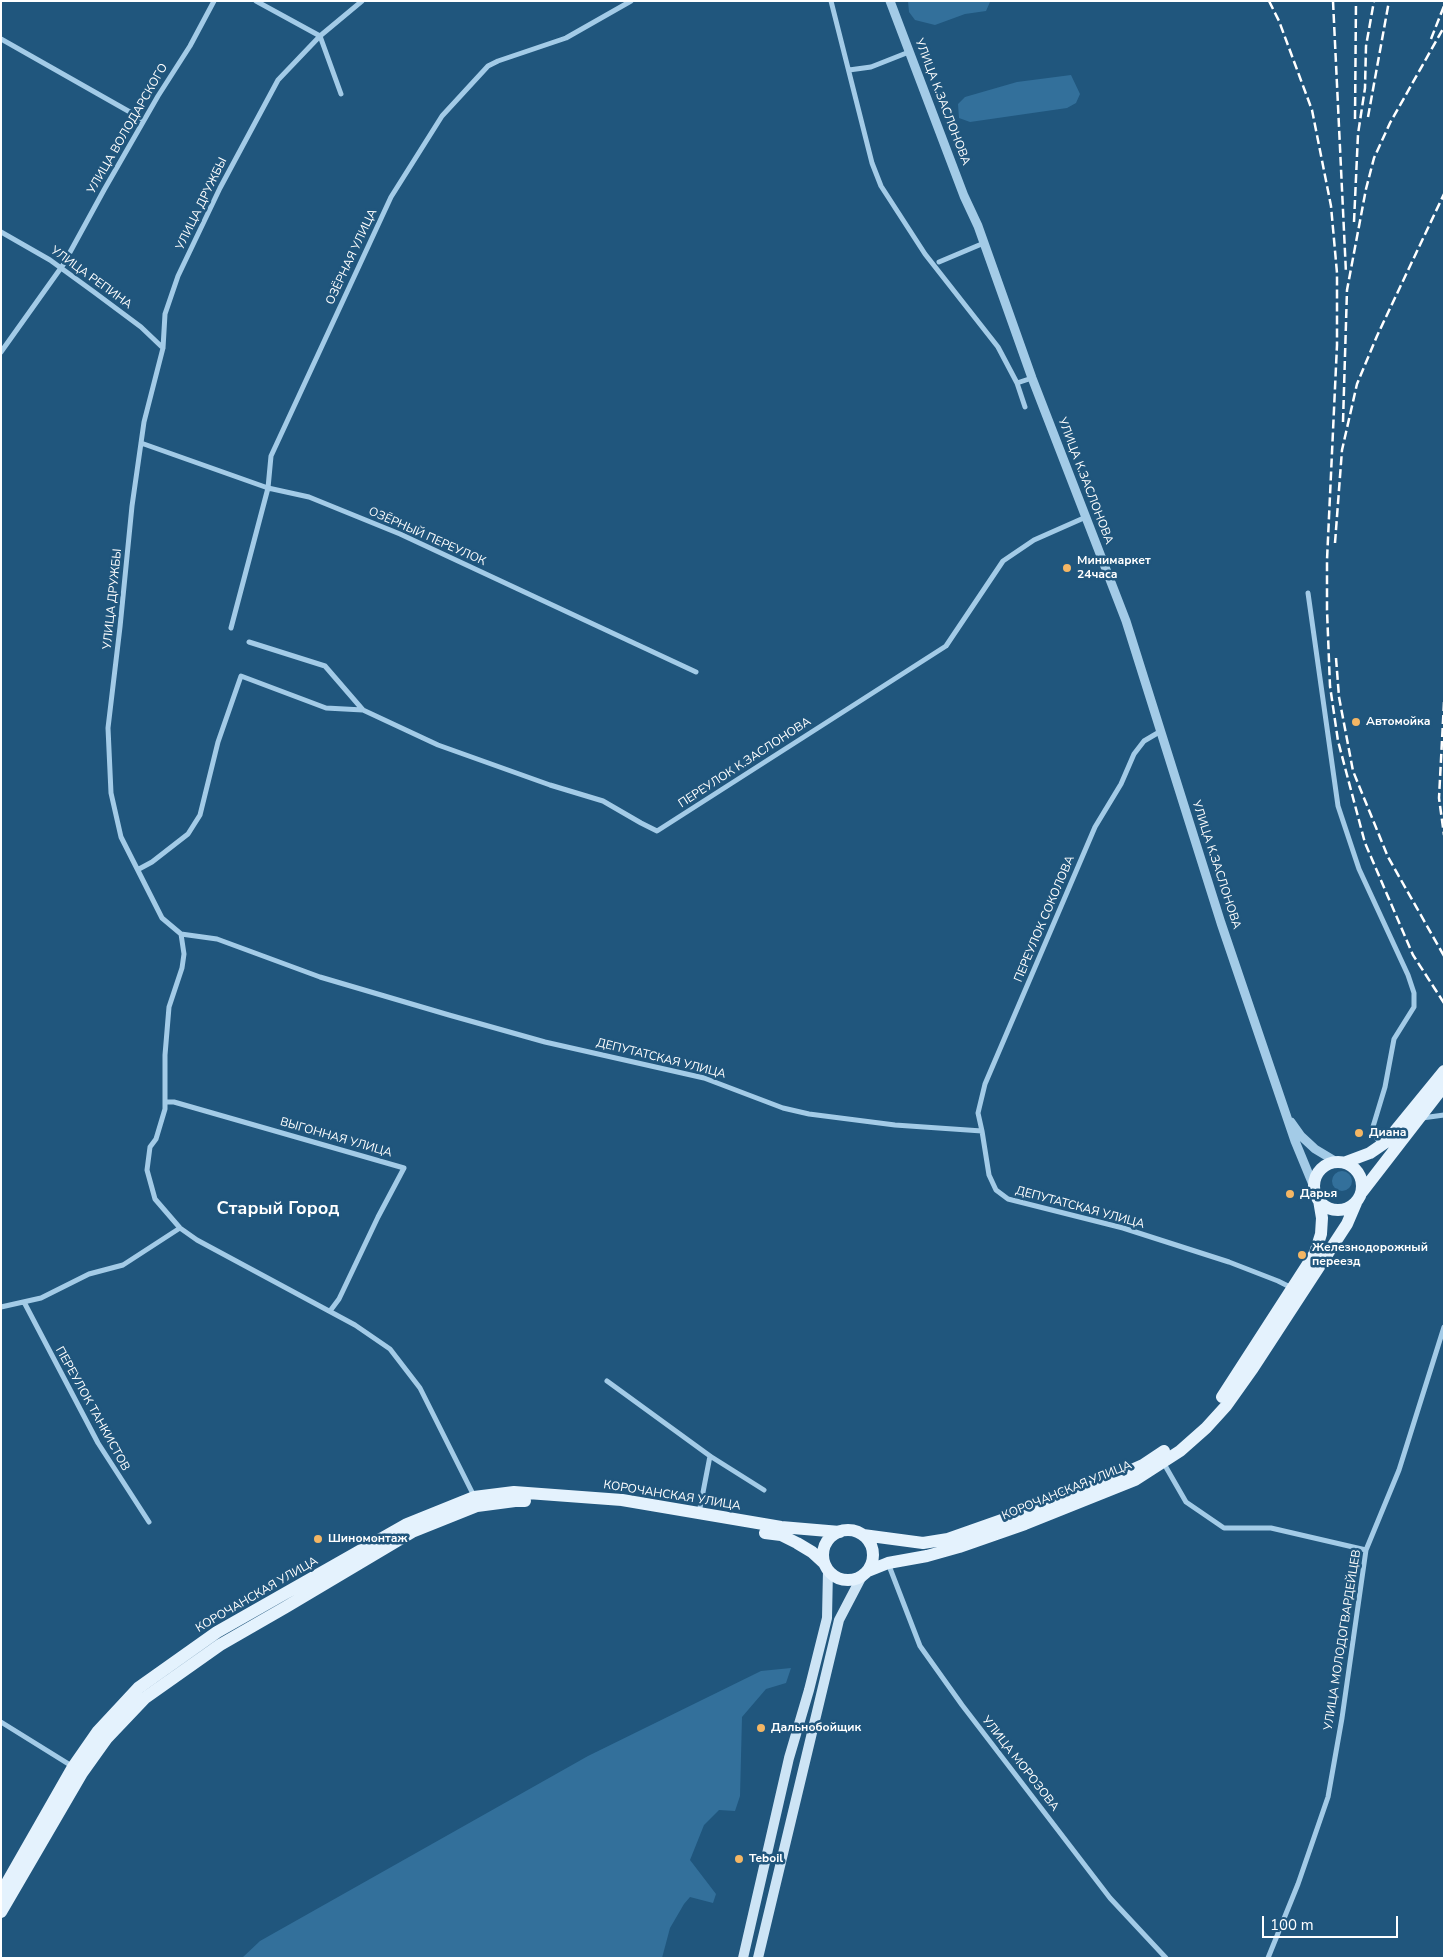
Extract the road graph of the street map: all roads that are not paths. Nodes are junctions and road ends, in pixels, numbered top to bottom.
1 (214, 1) edge
2 (256, 1) edge
3 (362, 1) edge
4 (632, 1) edge
5 (832, 1) edge
6 (890, 1) edge
7 (320, 36) junction
8 (1, 39) edge
9 (909, 52) junction
10 (848, 70) junction
11 (341, 94) dead end
12 (144, 120) junction
13 (1, 232) edge
14 (984, 243) junction
15 (939, 262) dead end
16 (61, 268) junction
17 (163, 348) junction
18 (1, 352) edge
19 (1032, 378) junction
20 (1017, 383) junction
21 (1025, 407) dead end
22 (141, 443) junction
23 (268, 488) junction
24 (1086, 517) junction
25 (1308, 593) dead end
26 (231, 628) dead end
27 (250, 642) dead end
28 (696, 672) dead end
29 (363, 710) junction
30 (1161, 731) junction
31 (138, 869) junction
32 (181, 934) junction
33 (1444, 1071) edge
34 (1444, 1086) edge
35 (164, 1102) junction
36 (1444, 1115) edge
37 (1288, 1118) junction
38 (1419, 1118) junction
39 (982, 1131) junction
40 (1381, 1145) junction
41 (1340, 1162) junction
42 (1314, 1187) junction
43 (1359, 1198) junction
44 (1319, 1200) junction
45 (180, 1228) junction
46 (1292, 1288) junction
47 (24, 1302) junction
48 (1, 1307) edge
49 (330, 1311) junction
50 (1444, 1327) edge
51 (607, 1381) dead end
52 (710, 1456) junction
53 (1163, 1462) junction
54 (764, 1490) dead end
55 (476, 1501) junction
56 (699, 1514) junction
57 (149, 1522) dead end
58 (840, 1532) junction
59 (863, 1535) junction
60 (1366, 1550) junction
61 (888, 1562) junction
62 (826, 1566) junction
63 (865, 1574) junction
64 (1, 1722) edge
65 (78, 1770) junction
66 (1, 1892) edge
67 (1, 1912) edge
68 (743, 1958) edge
69 (758, 1958) edge
70 (1166, 1958) edge
71 (1268, 1958) edge

1 - 12 street, УЛИЦА ВОЛОДАРСКОГО
2 - 7 street
3 - 7 street, УЛИЦА ДРУЖБЫ
4 - 23 street, ОЗЁРНАЯ УЛИЦА
5 - 10 street
6 - 9 street, УЛИЦА К.ЗАСЛОНОВА
7 - 11 street
7 - 17 street, УЛИЦА ДРУЖБЫ
8 - 12 street
9 - 10 street
9 - 14 street, УЛИЦА К.ЗАСЛОНОВА
10 - 20 street
12 - 16 street, УЛИЦА ВОЛОДАРСКОГО
13 - 16 street, УЛИЦА РЕПИНА
14 - 15 street
14 - 19 street, УЛИЦА К.ЗАСЛОНОВА
16 - 17 street, УЛИЦА РЕПИНА
16 - 18 street, УЛИЦА ВОЛОДАРСКОГО
17 - 22 street, УЛИЦА ДРУЖБЫ
19 - 20 street
19 - 24 street, УЛИЦА К.ЗАСЛОНОВА
20 - 21 street
22 - 23 street, ОЗЁРНЫЙ ПЕРЕУЛОК
22 - 31 street, УЛИЦА ДРУЖБЫ
23 - 26 street, ОЗЁРНАЯ УЛИЦА
23 - 28 street, ОЗЁРНЫЙ ПЕРЕУЛОК
24 - 29 street, ПЕРЕУЛОК К.ЗАСЛОНОВА
24 - 30 street, УЛИЦА К.ЗАСЛОНОВА
25 - 40 street
27 - 29 street, ПЕРЕУЛОК К.ЗАСЛОНОВА
29 - 31 street, ПЕРЕУЛОК К.ЗАСЛОНОВА
30 - 37 street, УЛИЦА К.ЗАСЛОНОВА
30 - 39 street, ПЕРЕУЛОК СОКОЛОВА
31 - 32 street, УЛИЦА ДРУЖБЫ
32 - 35 street
32 - 39 street, ДЕПУТАТСКАЯ УЛИЦА
33 - 40 main road
34 - 38 main road, КОРОЧАНСКАЯ УЛИЦА
35 - 45 street
35 - 49 street, ВЫГОННАЯ УЛИЦА
36 - 38 street
37 - 41 street, УЛИЦА К.ЗАСЛОНОВА
37 - 42 street, УЛИЦА К.ЗАСЛОНОВА
38 - 43 main road, КОРОЧАНСКАЯ УЛИЦА
39 - 46 street, ДЕПУТАТСКАЯ УЛИЦА
40 - 41 main road
41 - 42 main road
41 - 43 main road
42 - 44 main road
43 - 44 main road
43 - 53 main road, КОРОЧАНСКАЯ УЛИЦА
44 - 46 main road, КОРОЧАНСКАЯ УЛИЦА
45 - 47 street
45 - 49 street
46 - 59 main road, КОРОЧАНСКАЯ УЛИЦА
47 - 48 street
47 - 57 street, ПЕРЕУЛОК ТАНКИСТОВ
49 - 55 street
50 - 60 street, УЛИЦА МОЛОДОГВАРДЕЙЦЕВ
51 - 52 street
52 - 54 street
52 - 56 street
53 - 60 street
53 - 61 main road, КОРОЧАНСКАЯ УЛИЦА
55 - 56 main road, КОРОЧАНСКАЯ УЛИЦА
55 - 62 main road, КОРОЧАНСКАЯ УЛИЦА
55 - 65 main road, КОРОЧАНСКАЯ УЛИЦА
56 - 58 main road, КОРОЧАНСКАЯ УЛИЦА
58 - 59 main road
58 - 62 main road
59 - 63 main road
60 - 71 street, УЛИЦА МОЛОДОГВАРДЕЙЦЕВ
61 - 63 main road, КОРОЧАНСКАЯ УЛИЦА
61 - 70 street, УЛИЦА МОРОЗОВА
62 - 63 main road
62 - 68 main road
63 - 69 main road
64 - 65 street
65 - 66 main road, КОРОЧАНСКАЯ УЛИЦА
65 - 67 main road, КОРОЧАНСКАЯ УЛИЦА

